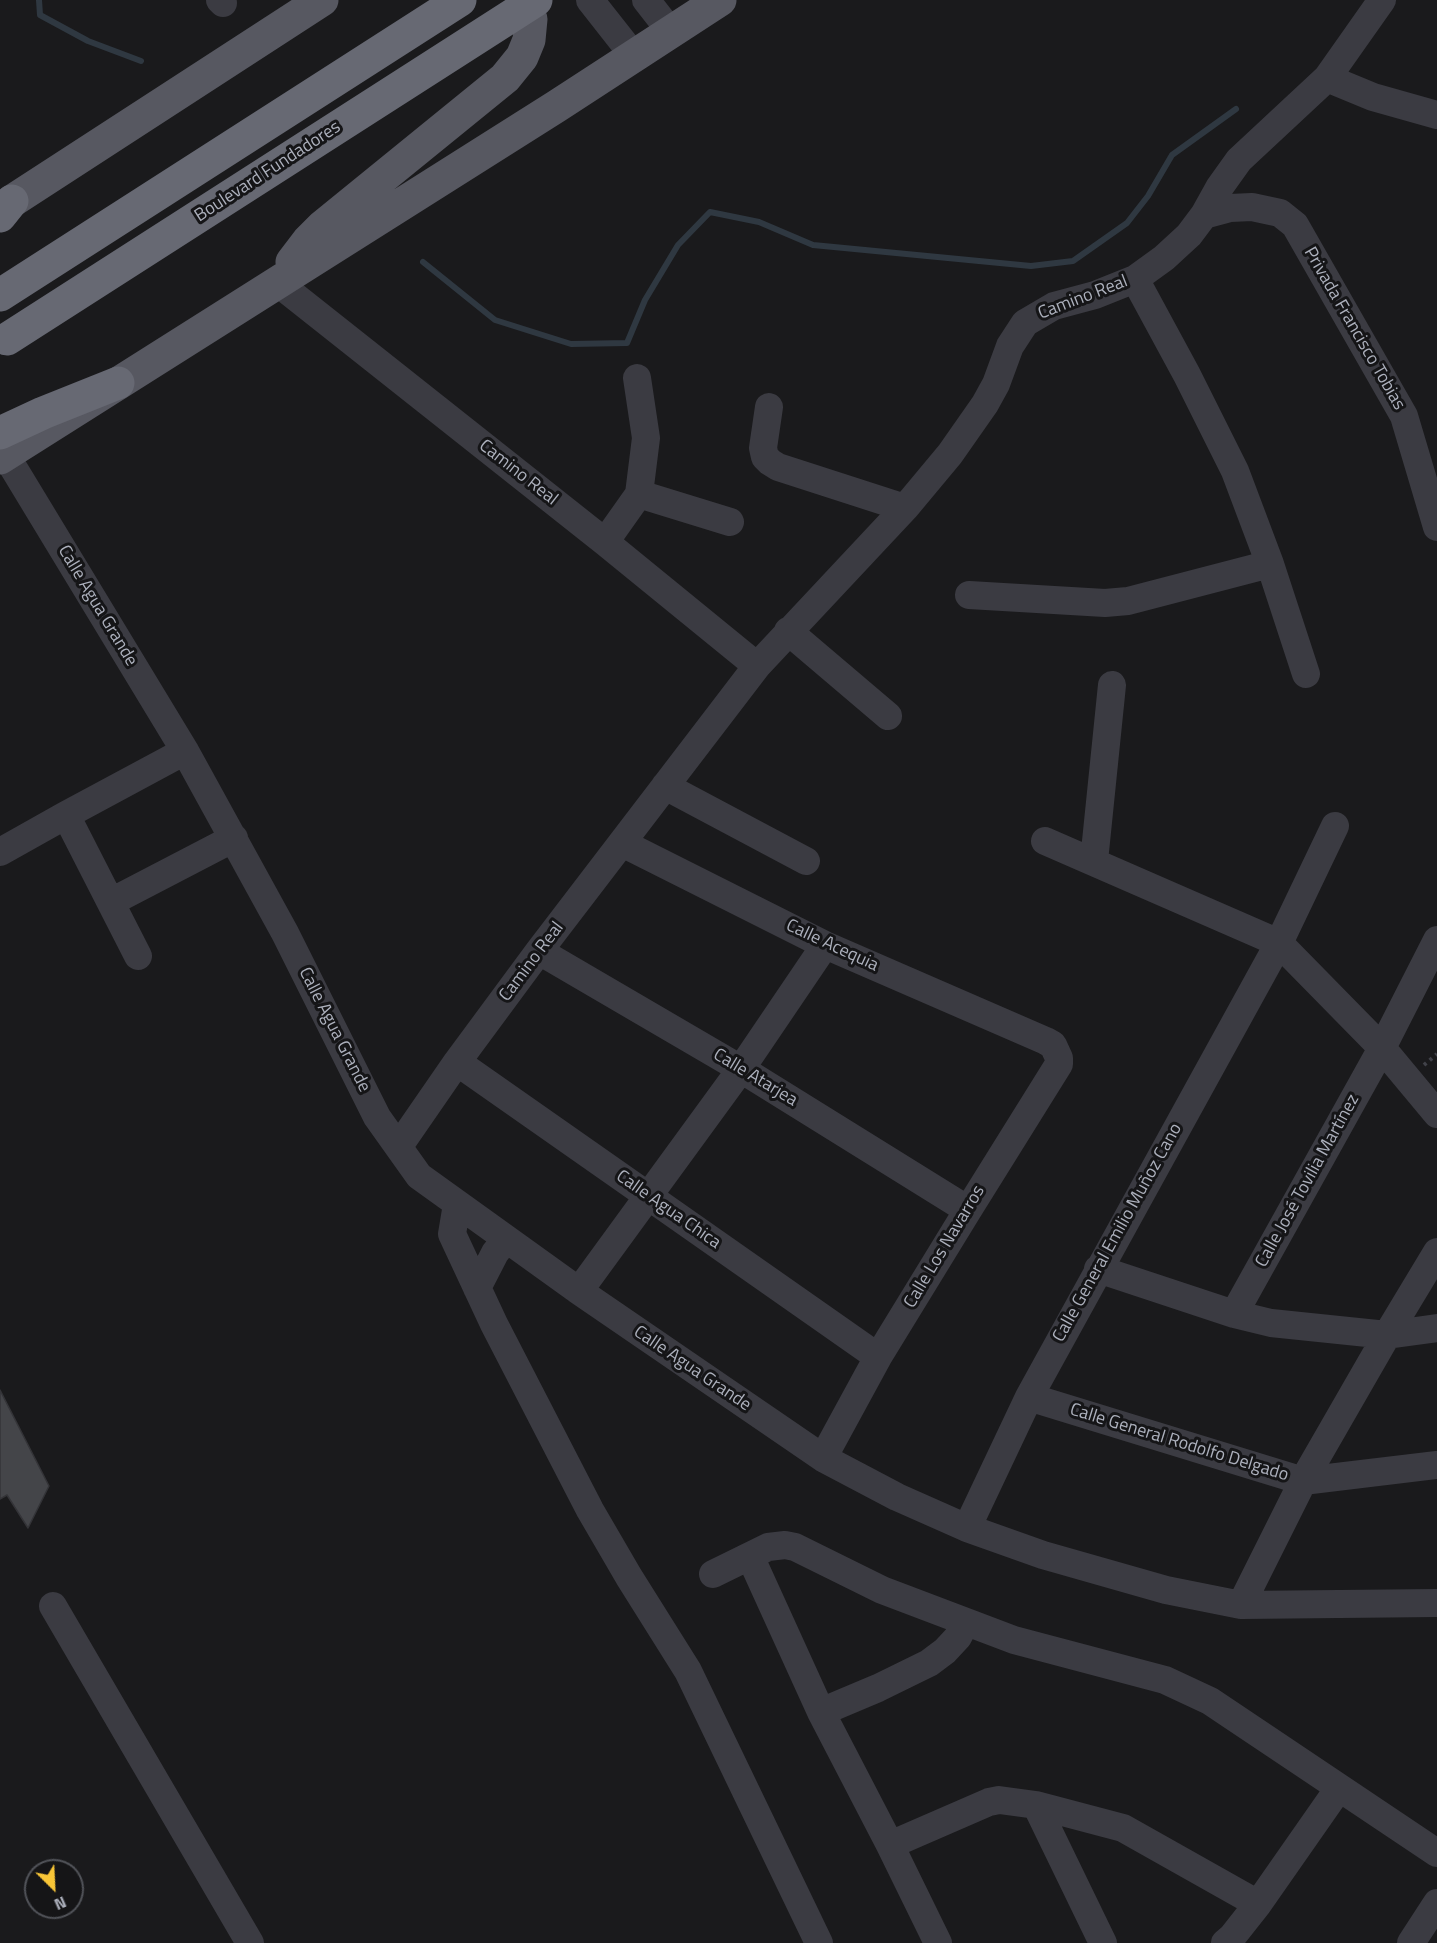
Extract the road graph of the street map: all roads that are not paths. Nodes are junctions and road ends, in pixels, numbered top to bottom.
1 (321, 0) edge
2 (460, 0) edge
3 (522, 0) edge
4 (536, 0) edge
5 (590, 0) edge
6 (646, 0) edge
7 (720, 0) edge
8 (1382, 0) edge
9 (671, 32) junction
10 (634, 56) junction
11 (1327, 78) junction
12 (1437, 115) edge
13 (4, 209) edge
14 (1204, 215) junction
15 (1135, 279) junction
16 (278, 283) junction
17 (0, 295) edge
18 (3, 341) edge
19 (637, 378) dead end
20 (118, 383) joint
21 (769, 406) dead end
22 (2, 448) edge
23 (639, 494) junction
24 (905, 508) junction
25 (730, 522) dead end
26 (1437, 527) edge
27 (605, 542) junction
28 (1270, 564) junction
29 (969, 596) dead end
30 (788, 631) junction
31 (757, 666) junction
32 (1306, 674) dead end
33 (1112, 685) dead end
34 (888, 716) dead end
35 (185, 751) junction
36 (665, 786) junction
37 (66, 815) junction
38 (1335, 826) dead end
39 (234, 838) junction
40 (1045, 841) dead end
41 (622, 843) junction
42 (0, 852) edge
43 (806, 861) dead end
44 (1094, 861) junction
45 (111, 902) junction
46 (1437, 940) edge
47 (1279, 943) junction
48 (825, 945) junction
49 (539, 951) junction
50 (138, 956) dead end
51 (1046, 1041) joint
52 (1382, 1048) junction
53 (458, 1062) junction
54 (741, 1069) junction
55 (1437, 1114) edge
56 (399, 1146) junction
57 (649, 1196) junction
58 (457, 1204) junction
59 (968, 1210) junction
60 (506, 1239) junction
61 (1437, 1252) edge
62 (1098, 1269) junction
63 (477, 1288) junction
64 (579, 1291) junction
65 (1234, 1314) junction
66 (1437, 1328) edge
67 (1387, 1335) junction
68 (878, 1357) junction
69 (1029, 1397) junction
70 (823, 1458) junction
71 (1437, 1465) edge
72 (1303, 1481) junction
73 (966, 1528) junction
74 (750, 1556) junction
75 (712, 1574) dead end
76 (1437, 1603) edge
77 (1241, 1605) junction
78 (53, 1606) dead end
79 (966, 1622) junction
80 (821, 1712) junction
81 (1340, 1788) junction
82 (1036, 1805) junction
83 (890, 1845) junction
84 (1437, 1853) edge
85 (1437, 1903) edge
86 (1258, 1904) junction
87 (250, 1943) edge
88 (819, 1943) edge
89 (938, 1943) edge
90 (1103, 1943) edge
91 (1225, 1943) edge
92 (1411, 1943) edge

1 - 13 main road
2 - 17 highway
3 - 16 main road
4 - 18 highway, Boulevard Fundadores, bridge
5 - 10 street
6 - 9 street
7 - 9 main road
8 - 11 street, Camino Real
9 - 10 main road
10 - 16 main road
11 - 12 street
11 - 14 street, Camino Real
14 - 15 street, Camino Real
14 - 26 street, Privada Francisco Tobias
15 - 24 street, Camino Real
15 - 28 street
16 - 20 main road
16 - 27 street, Camino Real
19 - 23 street
20 - 22 highway
21 - 24 street
22 - 35 street, Calle Agua Grande
23 - 25 street
23 - 27 street
24 - 30 street, Camino Real
27 - 31 street, Camino Real
28 - 29 street
28 - 32 street
30 - 31 street, Camino Real
30 - 34 street
31 - 36 street, Camino Real
33 - 44 street
35 - 37 street
35 - 39 street, Calle Agua Grande
36 - 41 street, Camino Real
36 - 43 street
37 - 42 street
37 - 45 street
38 - 47 street, Calle General Emilio Muñoz Cano
39 - 45 street
39 - 56 street, Calle Agua Grande
40 - 44 street
41 - 48 street, Calle Acequia
41 - 49 street, Camino Real
44 - 47 street
45 - 50 street
46 - 52 street, Calle José Tovilia Martínez
47 - 52 street
47 - 62 street, Calle General Emilio Muñoz Cano
48 - 51 street, Calle Acequia
48 - 54 street
49 - 53 street, Camino Real
49 - 54 street, Calle Atarjea
51 - 59 street, Calle Los Navarros
52 - 55 street
52 - 65 street, Calle José Tovilia Martínez
53 - 56 street, Camino Real
53 - 57 street, Calle Agua Chica
54 - 57 street
54 - 59 street, Calle Atarjea
56 - 58 street, Calle Agua Grande
57 - 64 street
57 - 68 street, Calle Agua Chica
58 - 60 street, Calle Agua Grande
58 - 63 street
59 - 68 street, Calle Los Navarros
60 - 63 street
60 - 64 street, Calle Agua Grande
61 - 67 street
62 - 65 street
62 - 69 street, Calle General Emilio Muñoz Cano
63 - 88 street
64 - 70 street, Calle Agua Grande
65 - 67 street
66 - 67 street
67 - 72 street
68 - 70 street, Calle Los Navarros
69 - 72 street, Calle General Rodolfo Delgado
69 - 73 street, Calle General Emilio Muñoz Cano
70 - 73 street, Calle Agua Grande
71 - 72 street, Calle General Rodolfo Delgado
72 - 77 street
73 - 77 street, Calle Agua Grande
74 - 75 street
74 - 79 street
74 - 80 street
76 - 77 street, Calle Agua Grande
78 - 87 street
79 - 80 street
79 - 81 street
80 - 83 street
81 - 84 street
81 - 86 street
82 - 83 street
82 - 86 street
82 - 90 street
83 - 89 street
85 - 92 street
86 - 91 street

